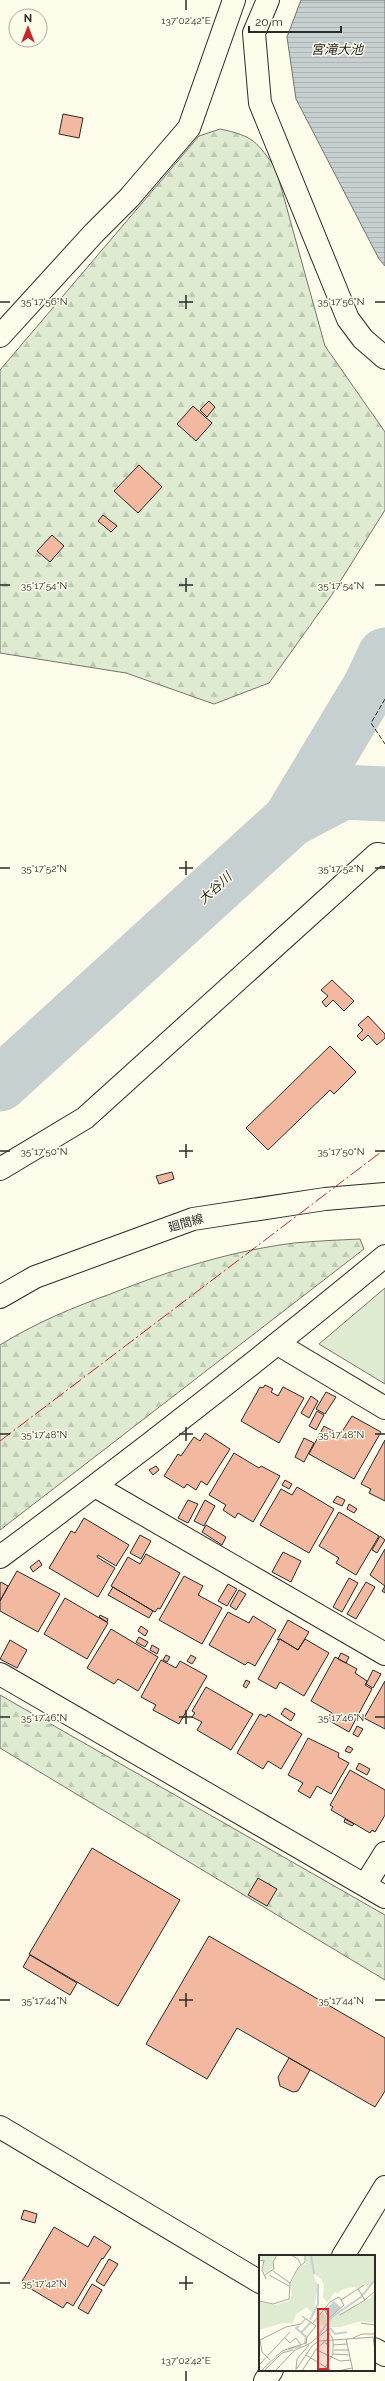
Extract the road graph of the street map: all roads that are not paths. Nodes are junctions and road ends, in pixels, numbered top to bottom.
1 (234, 0) edge
2 (268, 0) edge
3 (0, 336) edge
4 (385, 358) edge
5 (385, 855) edge
6 (0, 1169) edge
7 (385, 1194) edge
8 (385, 1256) edge
9 (0, 1297) edge
10 (278, 1344) junction
11 (385, 1408) edge
12 (95, 1486) junction
13 (0, 1557) edge
14 (385, 1654) edge
15 (0, 1674) edge
16 (385, 1853) edge
17 (365, 1885) junction
18 (385, 1897) edge
19 (0, 2127) edge
20 (385, 2187) edge
21 (344, 2255) edge
22 (259, 2281) edge
23 (375, 2350) edge
24 (385, 2355) edge
25 (271, 2371) edge
26 (265, 2381) edge

1 - 3 street
2 - 4 street
5 - 6 street
7 - 9 street, 廻間線
8 - 10 street
10 - 11 street
10 - 12 street
12 - 13 street
12 - 14 street
15 - 17 street
16 - 17 street
17 - 18 street
19 - 22 street
20 - 21 street
23 - 24 street
25 - 26 street

